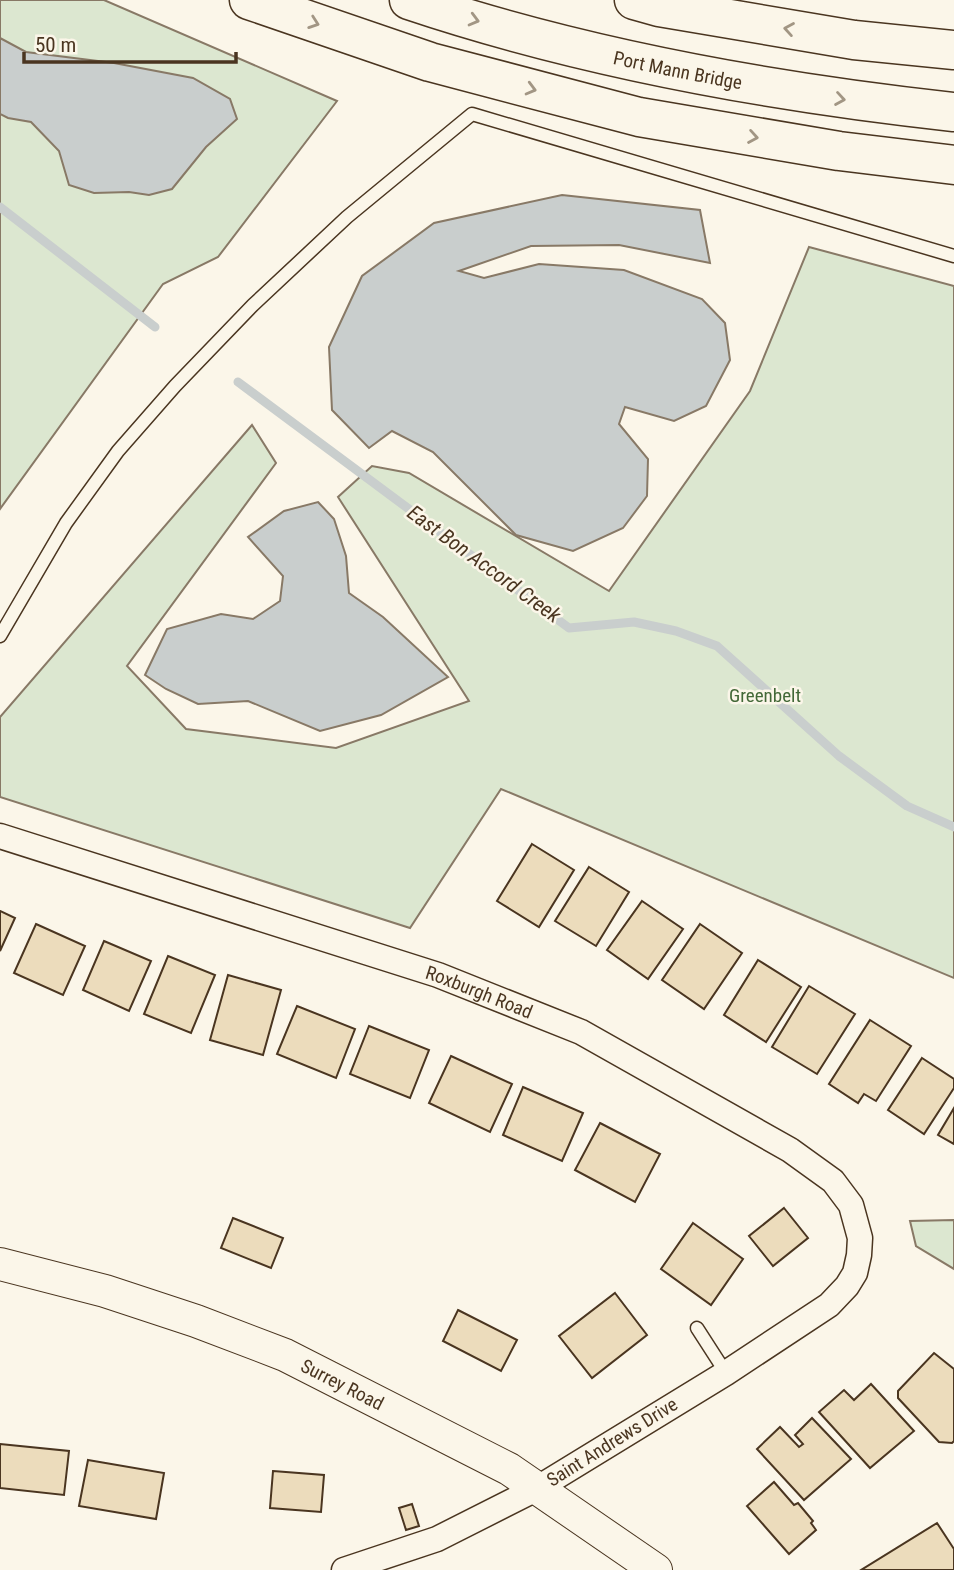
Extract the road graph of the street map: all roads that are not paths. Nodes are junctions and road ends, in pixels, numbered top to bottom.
1 (249, 0) edge
2 (409, 0) edge
3 (634, 0) edge
4 (954, 50) edge
5 (954, 113) edge
6 (954, 165) edge
7 (954, 256) edge
8 (0, 636) edge
9 (0, 836) edge
10 (0, 1264) edge
11 (855, 1273) joint
12 (696, 1328) dead end
13 (726, 1373) junction
14 (538, 1488) junction
15 (344, 1570) edge
16 (656, 1570) edge

1 -> 6 highway
2 -> 5 highway, Port Mann Bridge
4 -> 3 highway
7 - 8 lane
9 - 11 street, Roxburgh Road
10 - 14 street, Surrey Road
11 - 13 street, Saint Andrews Drive
12 - 13 lane
13 - 14 street, Saint Andrews Drive
14 - 15 street, Saint Andrews Drive
14 - 16 street, Surrey Road

